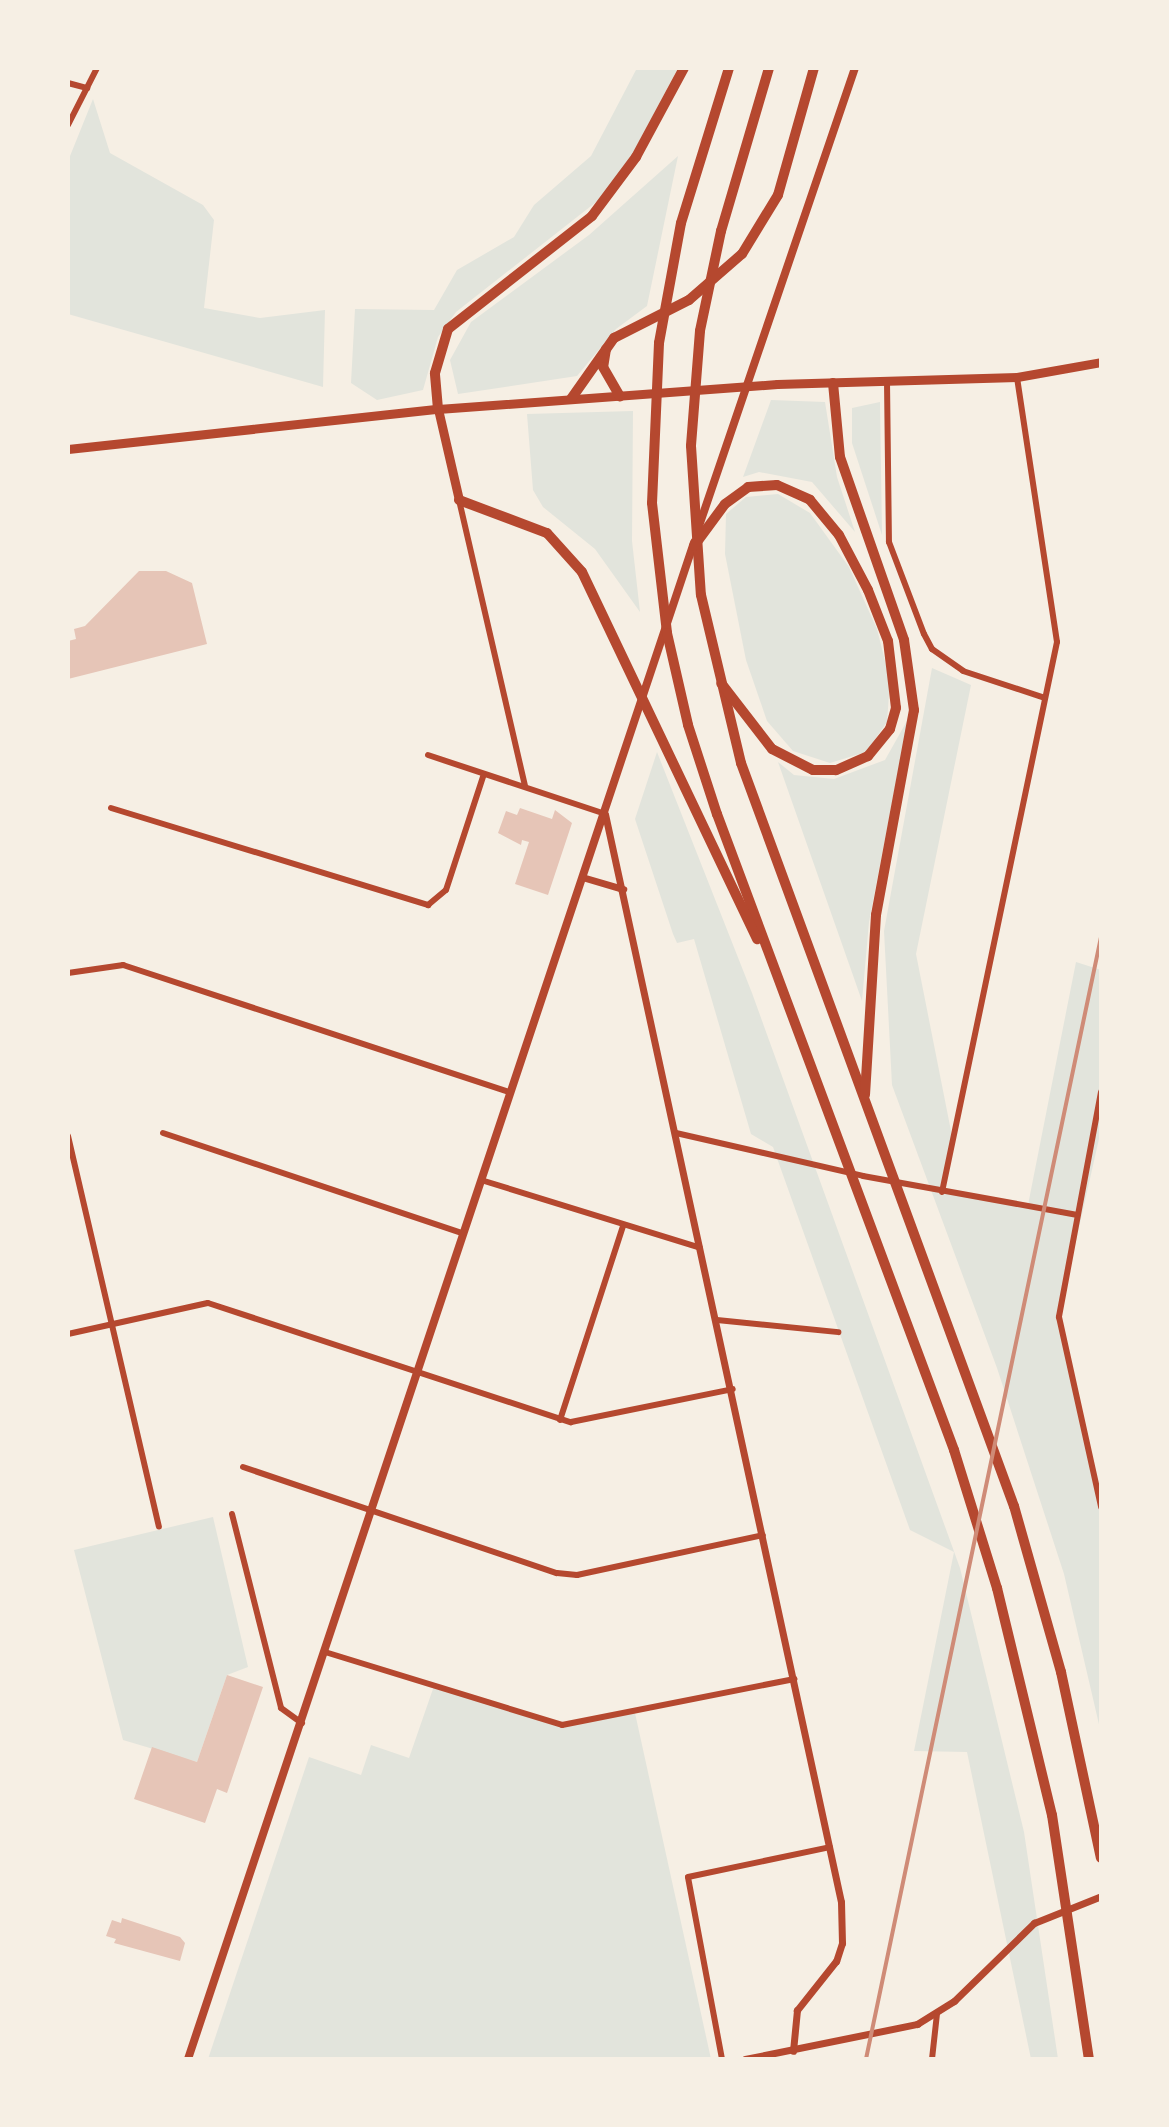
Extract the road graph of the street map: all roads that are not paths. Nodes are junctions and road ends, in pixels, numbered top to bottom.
1 (97, 68) edge
2 (684, 68) edge
3 (729, 68) edge
4 (769, 68) edge
5 (814, 68) edge
6 (855, 68) edge
7 (68, 83) edge
8 (87, 88) junction
9 (68, 125) edge
10 (614, 338) junction
11 (1101, 362) edge
12 (1017, 377) junction
13 (887, 382) junction
14 (833, 383) junction
15 (745, 387) junction
16 (620, 397) junction
17 (571, 399) junction
18 (438, 409) junction
19 (68, 449) edge
20 (459, 500) junction
21 (691, 551) junction
22 (717, 679) junction
23 (1045, 698) junction
24 (428, 755) dead end
25 (484, 774) junction
26 (525, 785) junction
27 (111, 808) dead end
28 (605, 814) junction
29 (582, 877) junction
30 (623, 889) junction
31 (68, 973) edge
32 (783, 992) junction
33 (509, 1092) junction
34 (1101, 1092) edge
35 (865, 1097) junction
36 (163, 1133) dead end
37 (676, 1133) junction
38 (68, 1136) edge
39 (1101, 1149) edge
40 (1091, 1152) junction
41 (481, 1180) junction
42 (942, 1192) junction
43 (1077, 1215) junction
44 (623, 1226) junction
45 (464, 1234) junction
46 (700, 1248) junction
47 (717, 1320) junction
48 (112, 1324) junction
49 (838, 1332) dead end
50 (68, 1334) edge
51 (418, 1373) junction
52 (733, 1389) junction
53 (560, 1420) junction
54 (243, 1467) dead end
55 (1101, 1507) edge
56 (373, 1510) junction
57 (232, 1514) dead end
58 (159, 1527) dead end
59 (763, 1535) junction
60 (325, 1652) junction
61 (794, 1679) junction
62 (302, 1723) junction
63 (830, 1847) junction
64 (1101, 1858) edge
65 (1101, 1896) edge
66 (937, 2014) junction
67 (793, 2051) junction
68 (188, 2059) edge
69 (722, 2059) edge
70 (745, 2059) edge
71 (932, 2059) edge
72 (1089, 2059) edge

1 - 8 street
2 - 18 highway
3 - 32 highway
4 - 22 highway
5 - 10 highway
6 - 15 main road
7 - 8 street
8 - 9 street
10 - 16 highway
10 - 17 highway
11 - 12 main road
12 - 13 main road
12 - 23 street
13 - 14 main road
13 - 23 street
14 - 15 main road
14 - 35 highway
15 - 16 main road
15 - 21 main road
16 - 17 main road
17 - 18 main road
18 - 19 main road
18 - 20 main road
20 - 26 street
20 - 32 highway
21 - 22 highway
21 - 28 main road
22 - 35 highway
23 - 42 street
24 - 25 street
25 - 26 street
25 - 27 street
26 - 28 street
28 - 29 main road
28 - 30 street
29 - 30 street
29 - 33 main road
30 - 37 street
31 - 33 street
32 - 72 highway
33 - 41 main road
34 - 40 street
35 - 64 highway
36 - 45 street
37 - 42 street
37 - 46 street
38 - 48 street
39 - 40 street
40 - 43 street
41 - 44 street
41 - 45 main road
42 - 43 street
43 - 55 street
44 - 46 street
44 - 53 street
45 - 51 main road
46 - 47 street
47 - 49 street
47 - 52 street
48 - 50 street
48 - 51 street
48 - 58 street
51 - 53 street
51 - 56 main road
52 - 53 street
52 - 59 street
54 - 56 street
56 - 59 street
56 - 60 main road
57 - 62 street
59 - 61 street
60 - 61 street
60 - 62 main road
61 - 63 street
62 - 68 main road
63 - 67 street
63 - 69 street
65 - 66 street
66 - 67 street
66 - 71 street
67 - 70 street

